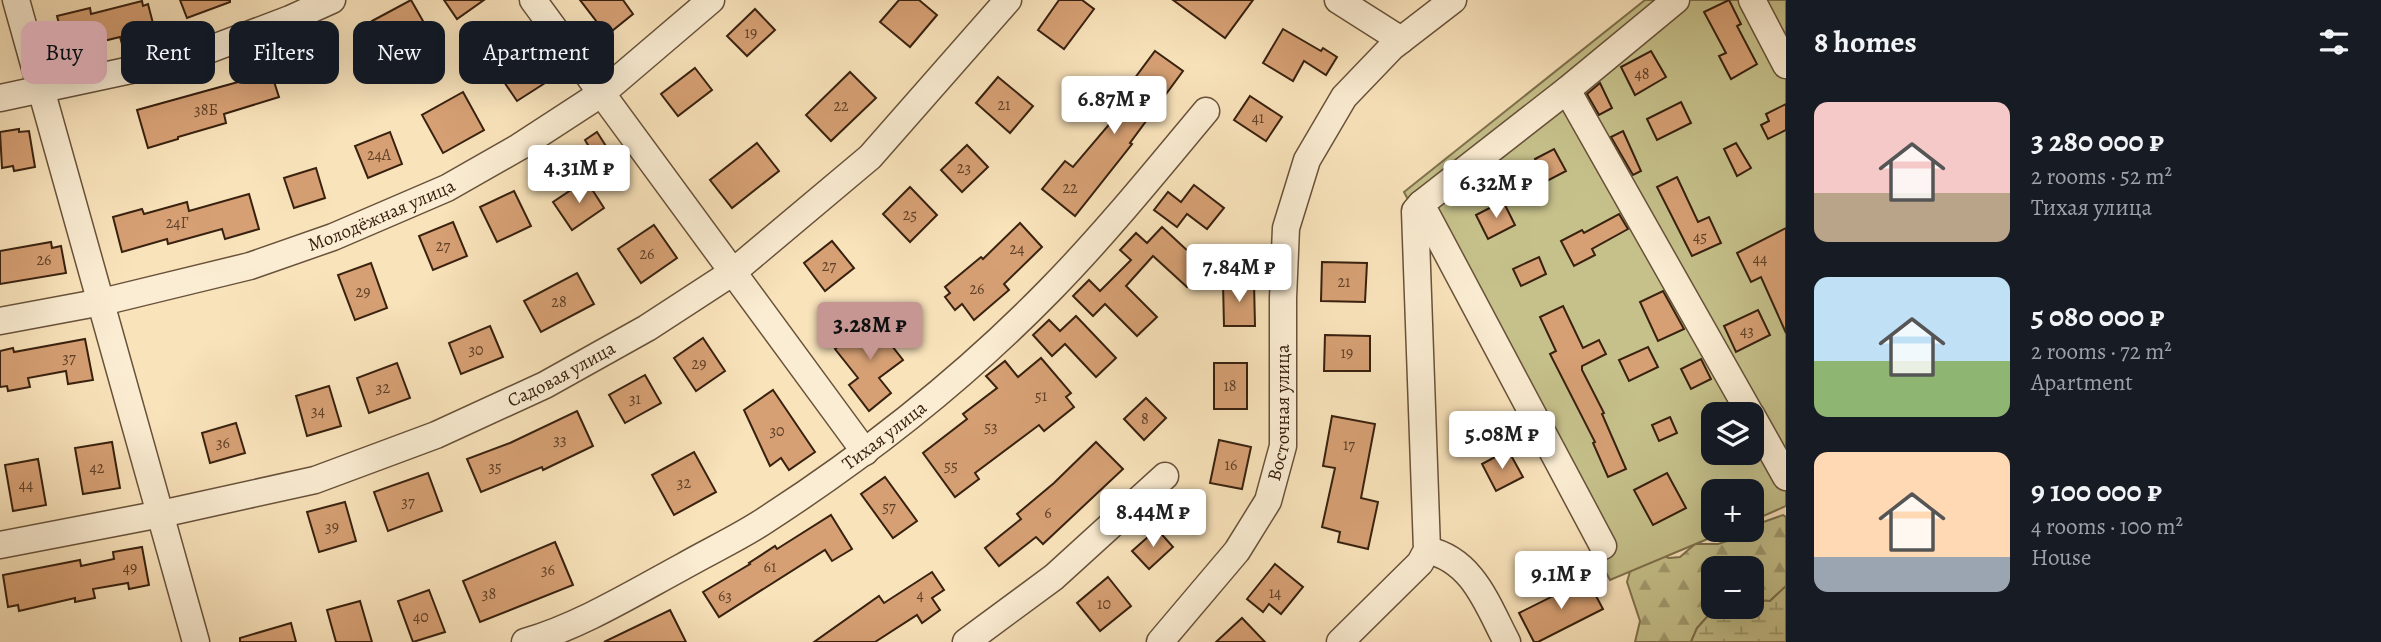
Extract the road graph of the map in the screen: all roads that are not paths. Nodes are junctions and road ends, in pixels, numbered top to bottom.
1 (16, 0) edge
2 (332, 0) edge
3 (533, 0) edge
4 (711, 0) edge
5 (1008, 0) edge
6 (1338, 0) edge
7 (1454, 0) edge
8 (1676, 0) edge
9 (1752, 0) edge
10 (1401, 40) junction
11 (1786, 65) edge
12 (42, 90) junction
13 (1567, 90) junction
14 (602, 93) junction
15 (0, 98) edge
16 (1206, 111) dead end
17 (1421, 204) junction
18 (733, 272) junction
19 (102, 302) junction
20 (0, 321) edge
21 (1744, 402) edge
22 (1764, 438) edge
23 (865, 452) junction
24 (1165, 476) dead end
25 (1786, 477) edge
26 (161, 513) junction
27 (0, 545) edge
28 (1603, 546) dead end
29 (1427, 550) junction
30 (196, 642) edge
31 (525, 642) edge
32 (966, 642) edge
33 (1160, 642) edge
34 (1340, 642) edge
35 (1507, 642) edge

1 - 12 street
2 - 12 street
3 - 14 street
4 - 14 street, Молодёжная улица
5 - 18 street, Садовая улица
6 - 10 street
7 - 10 street, Восточная улица
8 - 13 street
9 - 11 street
10 - 33 street, Восточная улица
12 - 15 street
12 - 19 street
13 - 17 street
13 - 21 street
14 - 18 street
14 - 19 street, Молодёжная улица
16 - 23 street, Тихая улица
17 - 28 street
17 - 29 street
18 - 23 street
18 - 26 street, Садовая улица
19 - 20 street, Молодёжная улица
19 - 26 street
22 - 25 street
23 - 31 street, Тихая улица
24 - 32 street
26 - 27 street, Садовая улица
26 - 30 street
29 - 34 street
29 - 35 street

